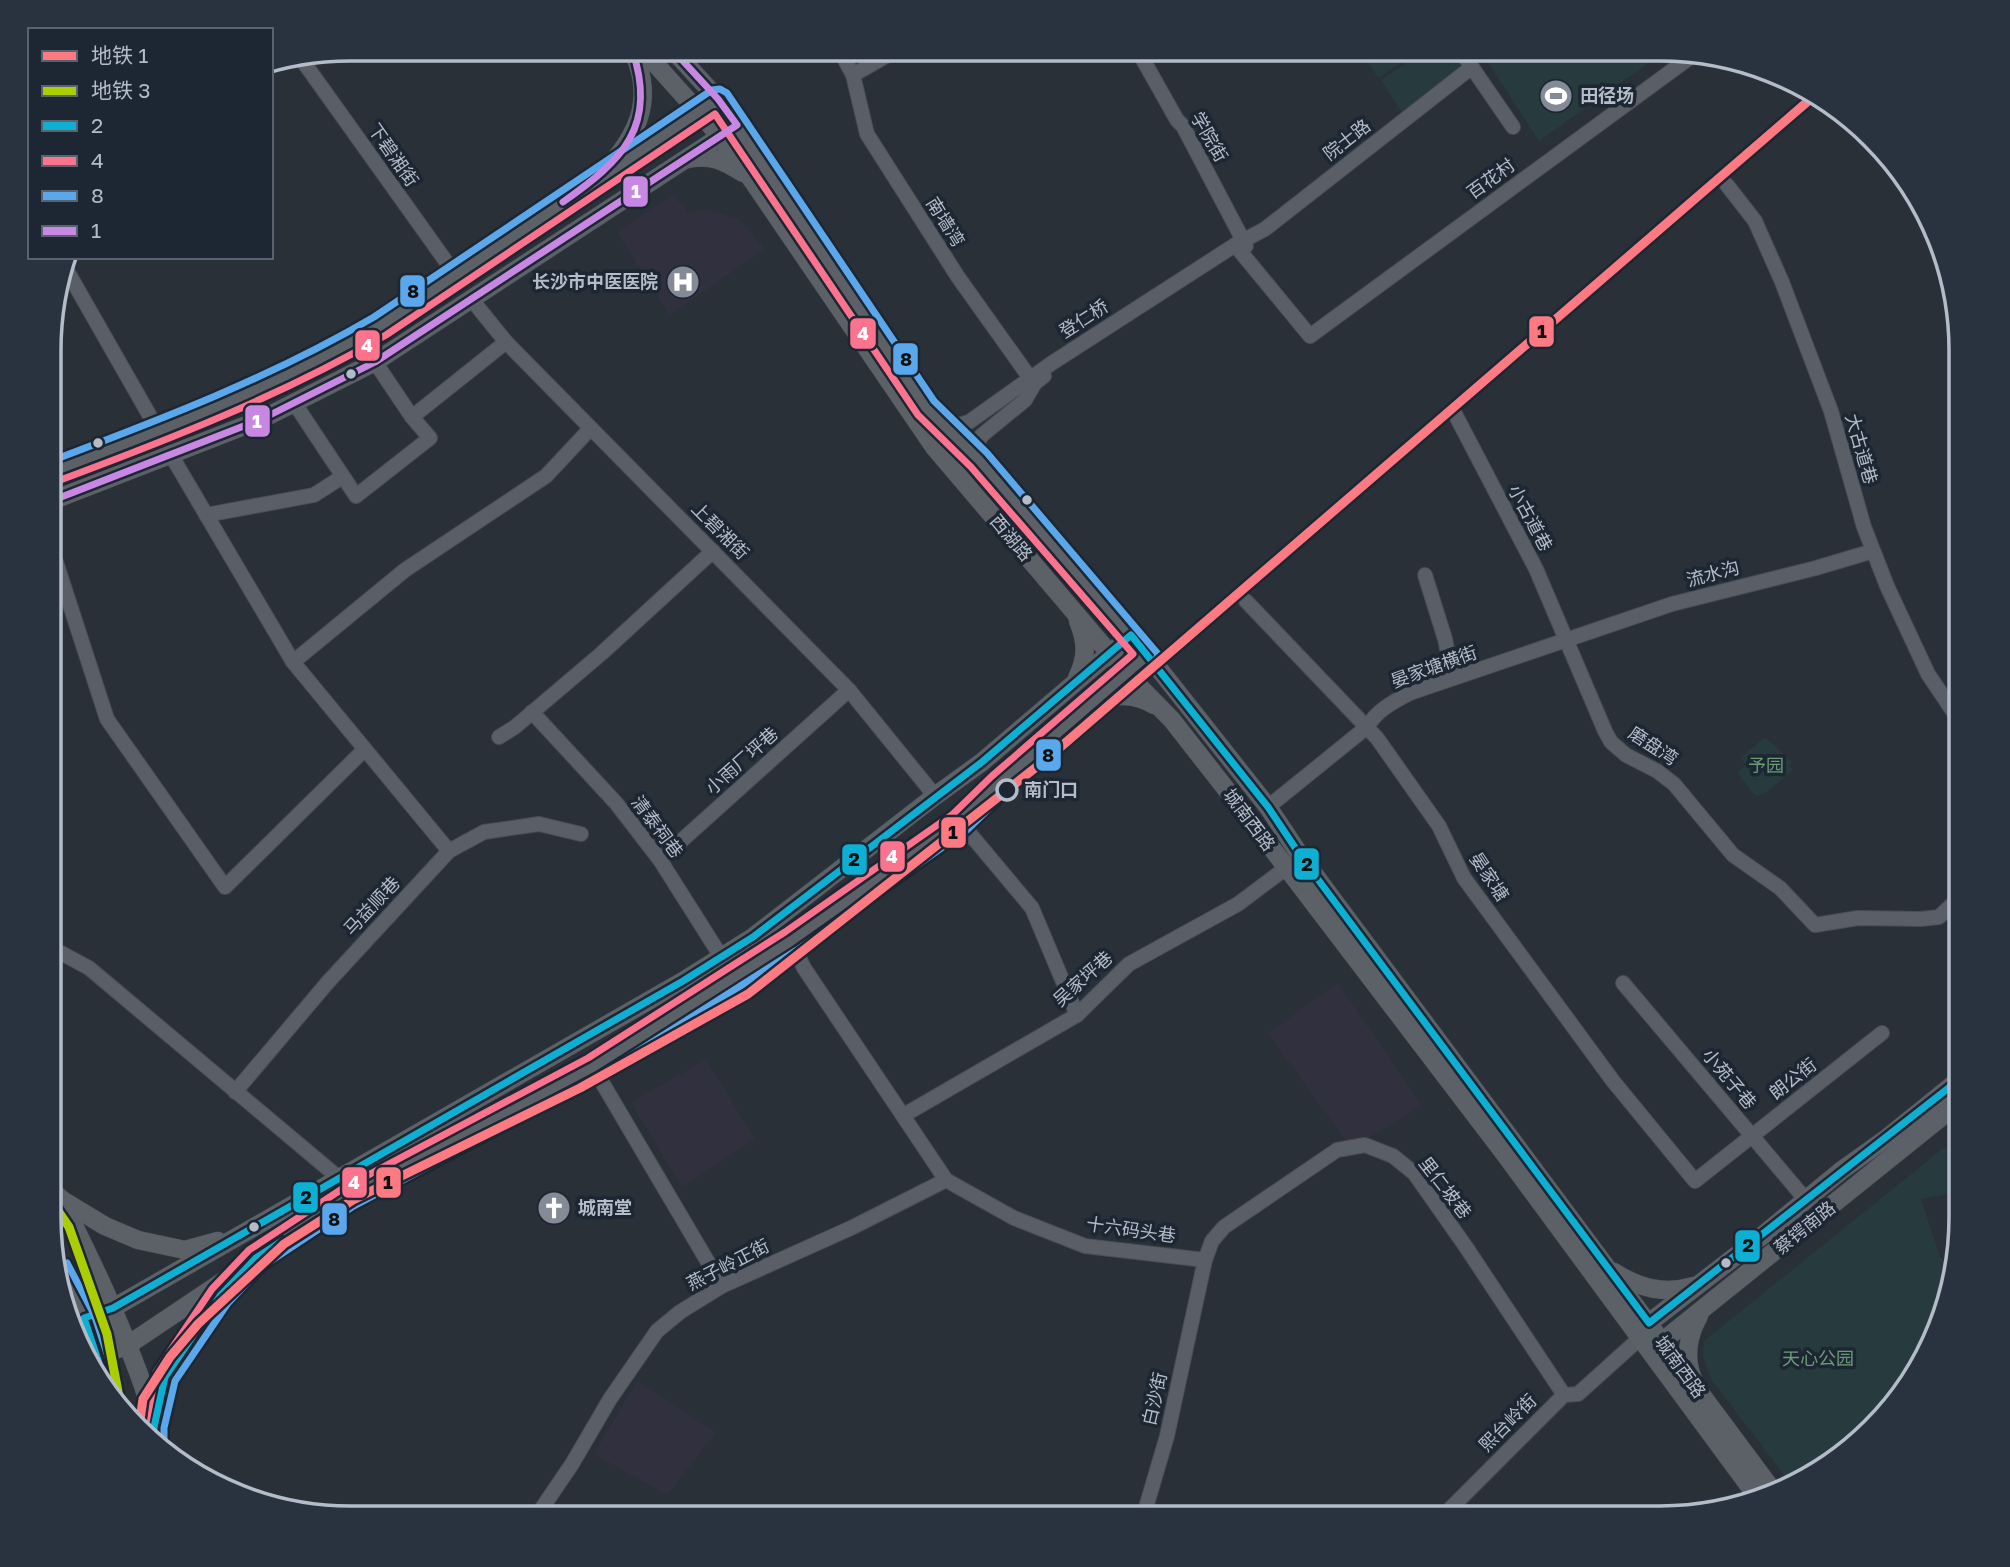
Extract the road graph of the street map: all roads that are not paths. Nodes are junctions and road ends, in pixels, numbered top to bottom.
1 (637, 61) edge
2 (653, 61) edge
3 (683, 61) edge
4 (845, 61) edge
5 (877, 61) edge
6 (1144, 61) edge
7 (1465, 61) edge
8 (1684, 63) edge
9 (306, 65) edge
10 (1469, 69) junction
11 (853, 75) junction
12 (718, 99) junction
13 (698, 111) junction
14 (737, 125) junction
15 (1513, 127) dead end
16 (719, 136) junction
17 (678, 163) junction
18 (752, 180) junction
19 (593, 183) junction
20 (1727, 185) dead end
21 (1241, 245) junction
22 (454, 274) junction
23 (71, 277) edge
24 (472, 300) junction
25 (1310, 336) joint
26 (506, 342) junction
27 (375, 362) junction
28 (1030, 378) junction
29 (295, 404) junction
30 (1455, 414) dead end
31 (412, 417) junction
32 (590, 429) junction
33 (946, 429) junction
34 (159, 432) junction
35 (171, 455) junction
36 (979, 460) junction
37 (61, 468) edge
38 (342, 477) junction
39 (61, 497) edge
40 (206, 515) junction
41 (713, 551) junction
42 (1873, 551) junction
43 (1425, 575) dead end
44 (61, 580) edge
45 (1246, 601) dead end
46 (1069, 606) junction
47 (1131, 635) junction
48 (1565, 642) junction
49 (1110, 653) junction
50 (1148, 655) junction
51 (293, 662) junction
52 (1127, 674) junction
53 (1453, 678) junction
54 (1073, 685) junction
55 (849, 690) junction
56 (1949, 705) edge
57 (1088, 707) junction
58 (533, 712) junction
59 (1172, 719) junction
60 (1367, 727) junction
61 (499, 737) dead end
62 (365, 750) junction
63 (935, 796) junction
64 (1268, 807) junction
65 (960, 822) junction
66 (581, 834) dead end
67 (449, 851) junction
68 (660, 860) junction
69 (1286, 868) junction
70 (1949, 907) edge
71 (791, 942) junction
72 (61, 953) edge
73 (721, 957) junction
74 (734, 977) junction
75 (1623, 982) dead end
76 (1077, 1015) junction
77 (1882, 1033) dead end
78 (593, 1067) junction
79 (1949, 1089) edge
80 (235, 1092) junction
81 (1949, 1111) edge
82 (904, 1115) junction
83 (1752, 1136) junction
84 (339, 1178) junction
85 (946, 1180) junction
86 (1695, 1181) joint
87 (61, 1198) edge
88 (1806, 1200) junction
89 (61, 1206) edge
90 (248, 1232) junction
91 (256, 1258) junction
92 (1205, 1260) junction
93 (1608, 1268) junction
94 (1700, 1284) junction
95 (722, 1286) junction
96 (1200, 1289) joint
97 (72, 1295) edge
98 (113, 1308) junction
99 (1701, 1312) junction
100 (84, 1318) junction
101 (1647, 1338) junction
102 (128, 1345) junction
103 (98, 1357) joint
104 (1699, 1392) junction
105 (1564, 1395) junction
106 (152, 1427) edge
107 (155, 1430) edge
108 (1769, 1484) edge
109 (1752, 1490) edge
110 (544, 1506) edge
111 (1147, 1506) edge
112 (1453, 1506) edge

1 - 19 main road
2 - 13 main road, 西湖路
3 - 12 main road, 西湖路
4 - 11 street, 南墙湾
5 - 11 street
6 - 21 street, 学院街
7 - 10 street
8 - 25 street, 百花村
9 - 22 street, 下碧湘街
10 - 15 street
10 - 21 street
11 - 28 street, 南墙湾
12 - 13 main road
12 - 14 main road, 西湖路
13 - 16 main road, 西湖路
13 - 19 main road
14 - 16 main road
14 - 33 main road, 西湖路
16 - 17 main road
16 - 18 main road, 西湖路
17 - 18 main road
17 - 24 main road
18 - 46 main road, 西湖路
19 - 22 main road
20 - 42 street, 大古道巷
21 - 25 street, 学院街
21 - 28 street, 登仁桥
21 - 36 street, 登仁桥
22 - 34 main road
23 - 34 street
24 - 26 street, 上碧湘街
24 - 27 main road
26 - 31 street
26 - 32 street, 上碧湘街
27 - 29 main road
27 - 31 street
28 - 33 street, 登仁桥
29 - 35 main road
29 - 38 street
30 - 48 street, 小古道巷
31 - 38 street
32 - 41 street, 上碧湘街
32 - 51 street
33 - 36 main road, 西湖路
34 - 37 main road
35 - 39 main road
35 - 40 street
36 - 47 main road, 西湖路
38 - 40 street
40 - 51 street
41 - 55 street, 上碧湘街
41 - 58 street
42 - 48 street, 流水沟
42 - 56 street, 大古道巷
43 - 53 street
44 - 62 street
45 - 60 street, 晏家塘
46 - 49 main road, 西湖路
46 - 54 main road
47 - 49 main road
47 - 50 main road, 城南西路
48 - 53 street, 晏家塘横街
48 - 70 street, 磨盘湾
49 - 52 main road, 城南西路
49 - 54 main road
50 - 52 main road
50 - 64 main road, 城南西路
51 - 62 street
52 - 57 main road
52 - 59 main road, 城南西路
53 - 60 street, 晏家塘横街
54 - 63 main road
55 - 63 street, 上碧湘街
55 - 68 street, 小雨厂坪巷
57 - 59 main road
57 - 65 main road
58 - 61 street
58 - 68 street, 清泰祠巷
59 - 69 main road, 城南西路
60 - 64 street, 晏家塘横街
60 - 86 street, 晏家塘
62 - 67 street
63 - 73 main road
64 - 93 main road, 城南西路
65 - 71 main road
65 - 76 street
66 - 67 street, 马益顺巷
67 - 80 street, 马益顺巷
68 - 73 street, 清泰祠巷
69 - 76 street, 吴家坪巷
69 - 101 main road, 城南西路
71 - 74 main road
71 - 82 street
72 - 80 street
73 - 74 street, 清泰祠巷
73 - 84 main road
74 - 78 main road
75 - 83 street, 小苑子巷
76 - 82 street, 吴家坪巷
77 - 83 street, 朗公街
78 - 91 main road
78 - 95 street
79 - 88 main road, 蔡锷南路
80 - 84 street
81 - 99 main road, 蔡锷南路
82 - 85 street
83 - 86 street, 朗公街
83 - 88 street, 小苑子巷
84 - 90 main road
85 - 92 street, 十六码头巷
85 - 95 street, 燕子岭正街
87 - 90 main road
88 - 94 main road, 蔡锷南路
89 - 98 main road
90 - 98 main road
91 - 102 main road
91 - 107 main road
92 - 96 street, 里仁坡巷
92 - 105 street, 里仁坡巷
93 - 94 main road
93 - 101 main road, 城南西路
94 - 101 main road, 蔡锷南路
95 - 110 street, 燕子岭正街
96 - 111 street, 白沙街
97 - 100 main road
98 - 100 main road
98 - 102 main road
99 - 101 main road, 蔡锷南路
99 - 104 main road
100 - 103 main road
101 - 104 main road, 城南西路
101 - 105 street, 熙台岭街
101 - 109 main road, 城南西路
102 - 103 main road
102 - 106 main road
104 - 108 main road, 城南西路
105 - 112 street, 熙台岭街

